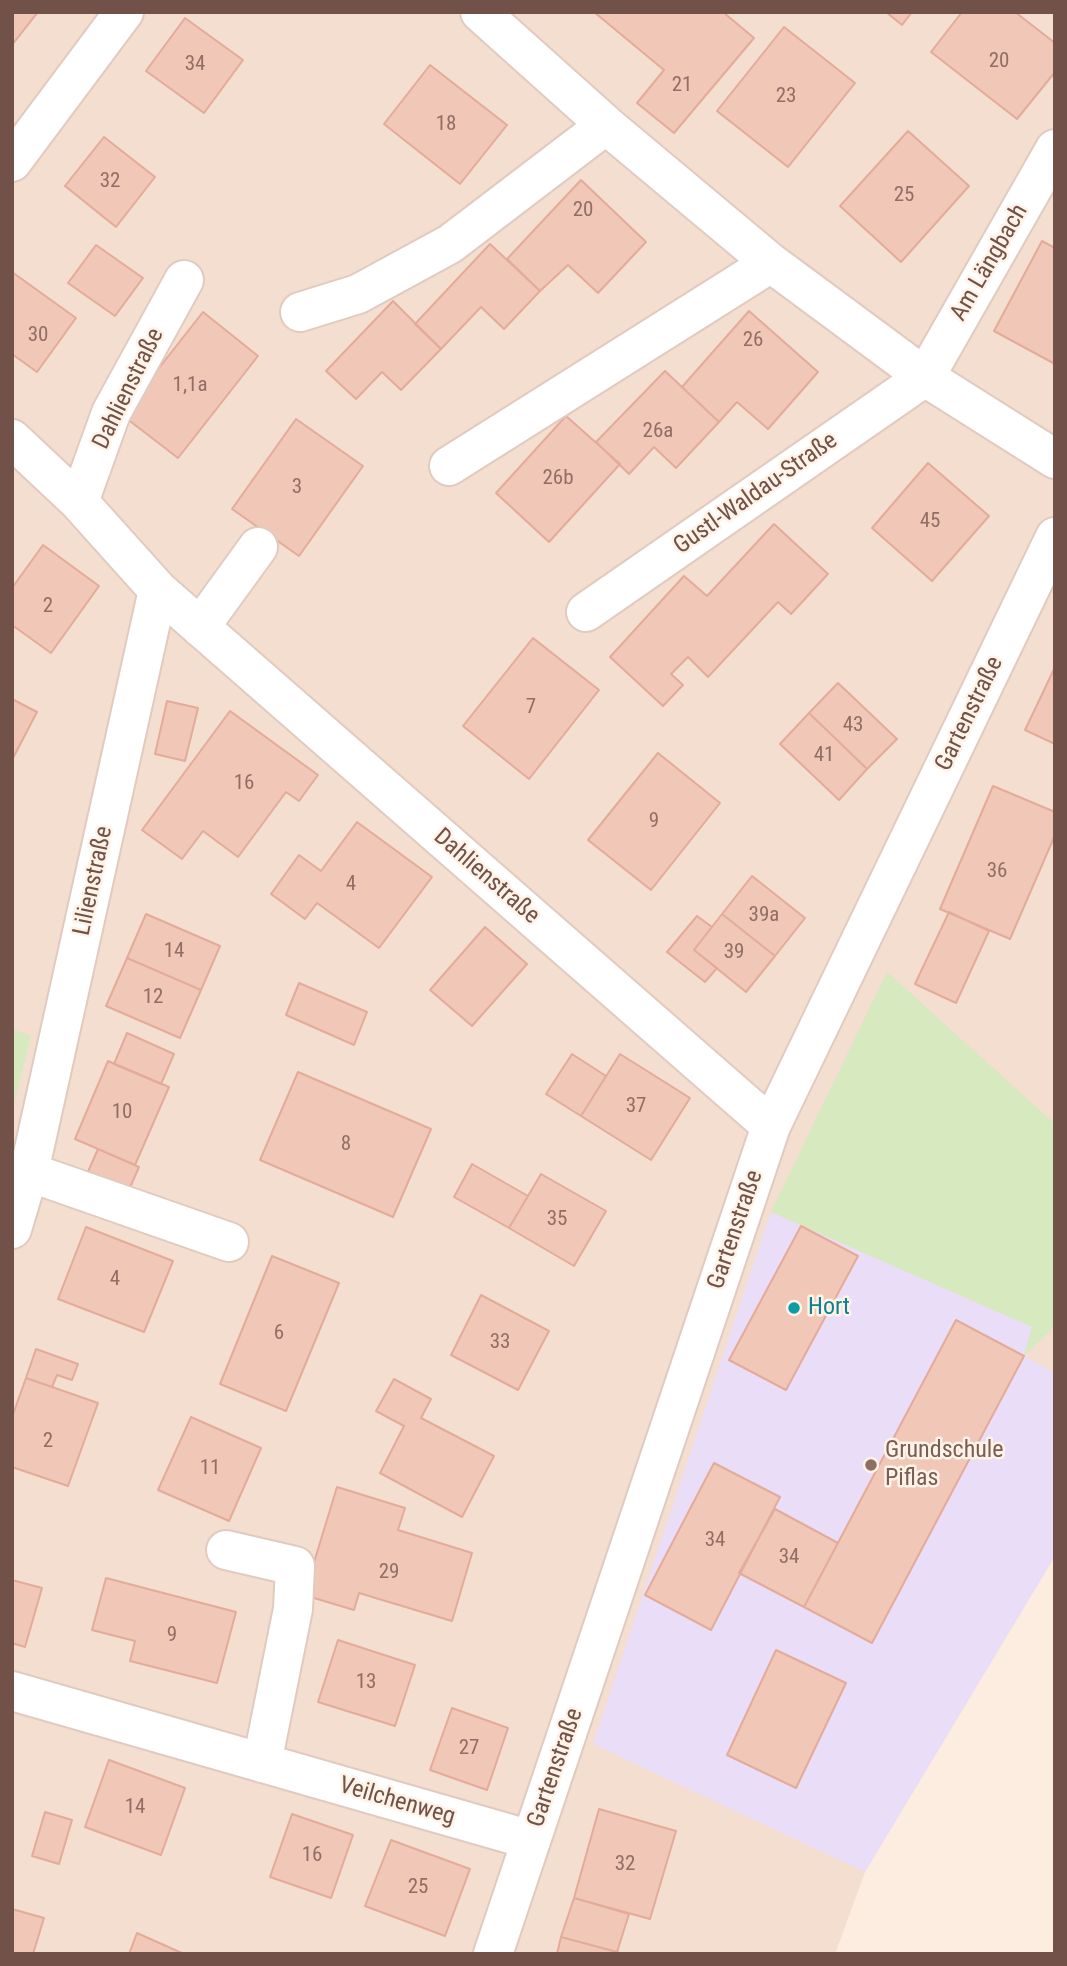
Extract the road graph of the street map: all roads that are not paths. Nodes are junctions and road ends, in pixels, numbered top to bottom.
1 (124, 12) edge
2 (481, 12) edge
3 (606, 125) junction
4 (1055, 149) edge
5 (12, 162) edge
6 (771, 263) junction
7 (184, 280) dead end
8 (300, 312) dead end
9 (925, 377) junction
10 (12, 439) edge
11 (1055, 459) edge
12 (449, 466) dead end
13 (79, 502) junction
14 (1055, 537) edge
15 (258, 547) dead end
16 (158, 590) junction
17 (586, 612) dead end
18 (200, 627) junction
19 (771, 1126) junction
20 (29, 1172) junction
21 (12, 1229) edge
22 (229, 1242) dead end
23 (226, 1549) dead end
24 (12, 1691) edge
25 (262, 1763) junction
26 (531, 1840) junction
27 (492, 1954) edge

1 - 5 street
2 - 3 street
3 - 6 street
3 - 8 street
4 - 9 street, Am Längbach
6 - 9 street
6 - 12 street
7 - 13 street, Dahlienstraße
9 - 11 street
9 - 17 street, Gustl-Waldau-Straße
10 - 13 street, Dahlienstraße
13 - 16 street, Dahlienstraße
14 - 19 street, Gartenstraße
15 - 18 street
16 - 18 street, Dahlienstraße
16 - 20 street, Lilienstraße
18 - 19 street, Dahlienstraße
19 - 26 street, Gartenstraße
20 - 21 street, Lilienstraße
20 - 22 street
23 - 25 street
24 - 25 street, Veilchenweg
25 - 26 street, Veilchenweg
26 - 27 street, Gartenstraße

